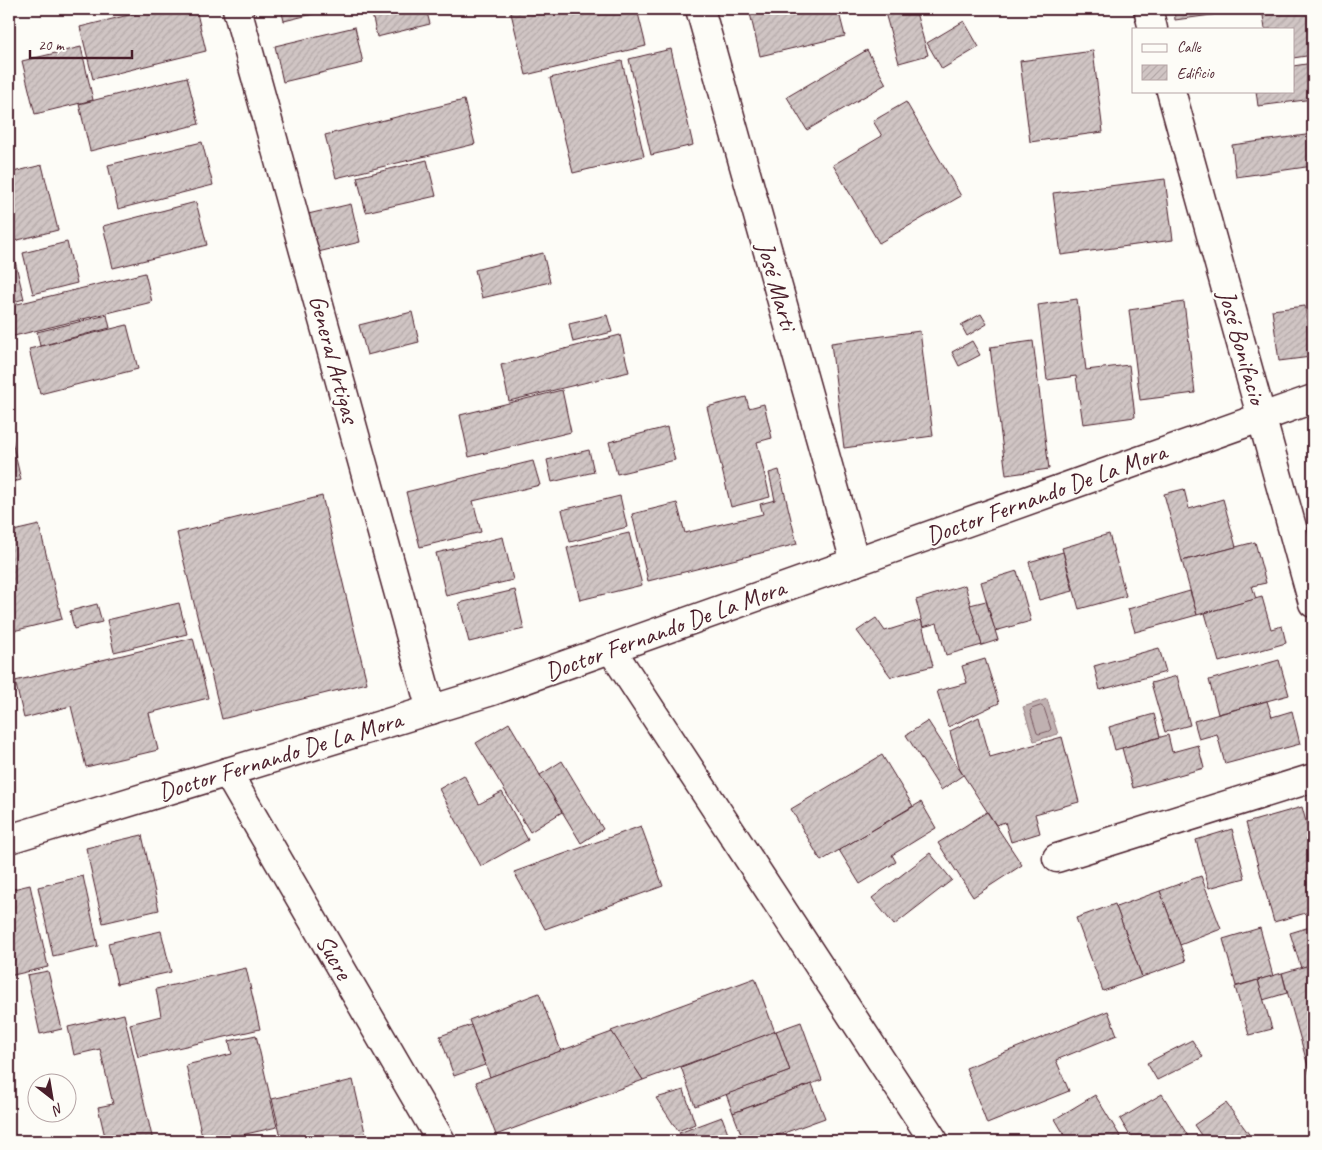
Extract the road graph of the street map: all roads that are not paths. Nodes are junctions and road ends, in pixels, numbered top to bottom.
1 (237, 9) edge
2 (700, 9) edge
3 (1148, 9) edge
4 (1153, 28) edge
5 (1171, 92) edge
6 (1313, 399) edge
7 (1262, 417) junction
8 (855, 562) junction
9 (1313, 603) edge
10 (611, 649) junction
11 (431, 710) junction
12 (227, 772) junction
13 (1313, 778) edge
14 (9, 837) edge
15 (1057, 858) dead end
16 (441, 1141) edge
17 (934, 1141) edge

1 - 11 street, General Artigas
2 - 8 street, José Marti
3 - 4 street
5 - 7 street, José Bonifacio
6 - 7 street, Doctor Fernando De La Mora
7 - 8 street, Doctor Fernando De La Mora
7 - 9 street, José Bonifacio
8 - 10 street, Doctor Fernando De La Mora
10 - 11 street, Doctor Fernando De La Mora
10 - 17 street
11 - 12 street, Doctor Fernando De La Mora
12 - 14 street, Doctor Fernando De La Mora
12 - 16 street, Sucre
13 - 15 street

